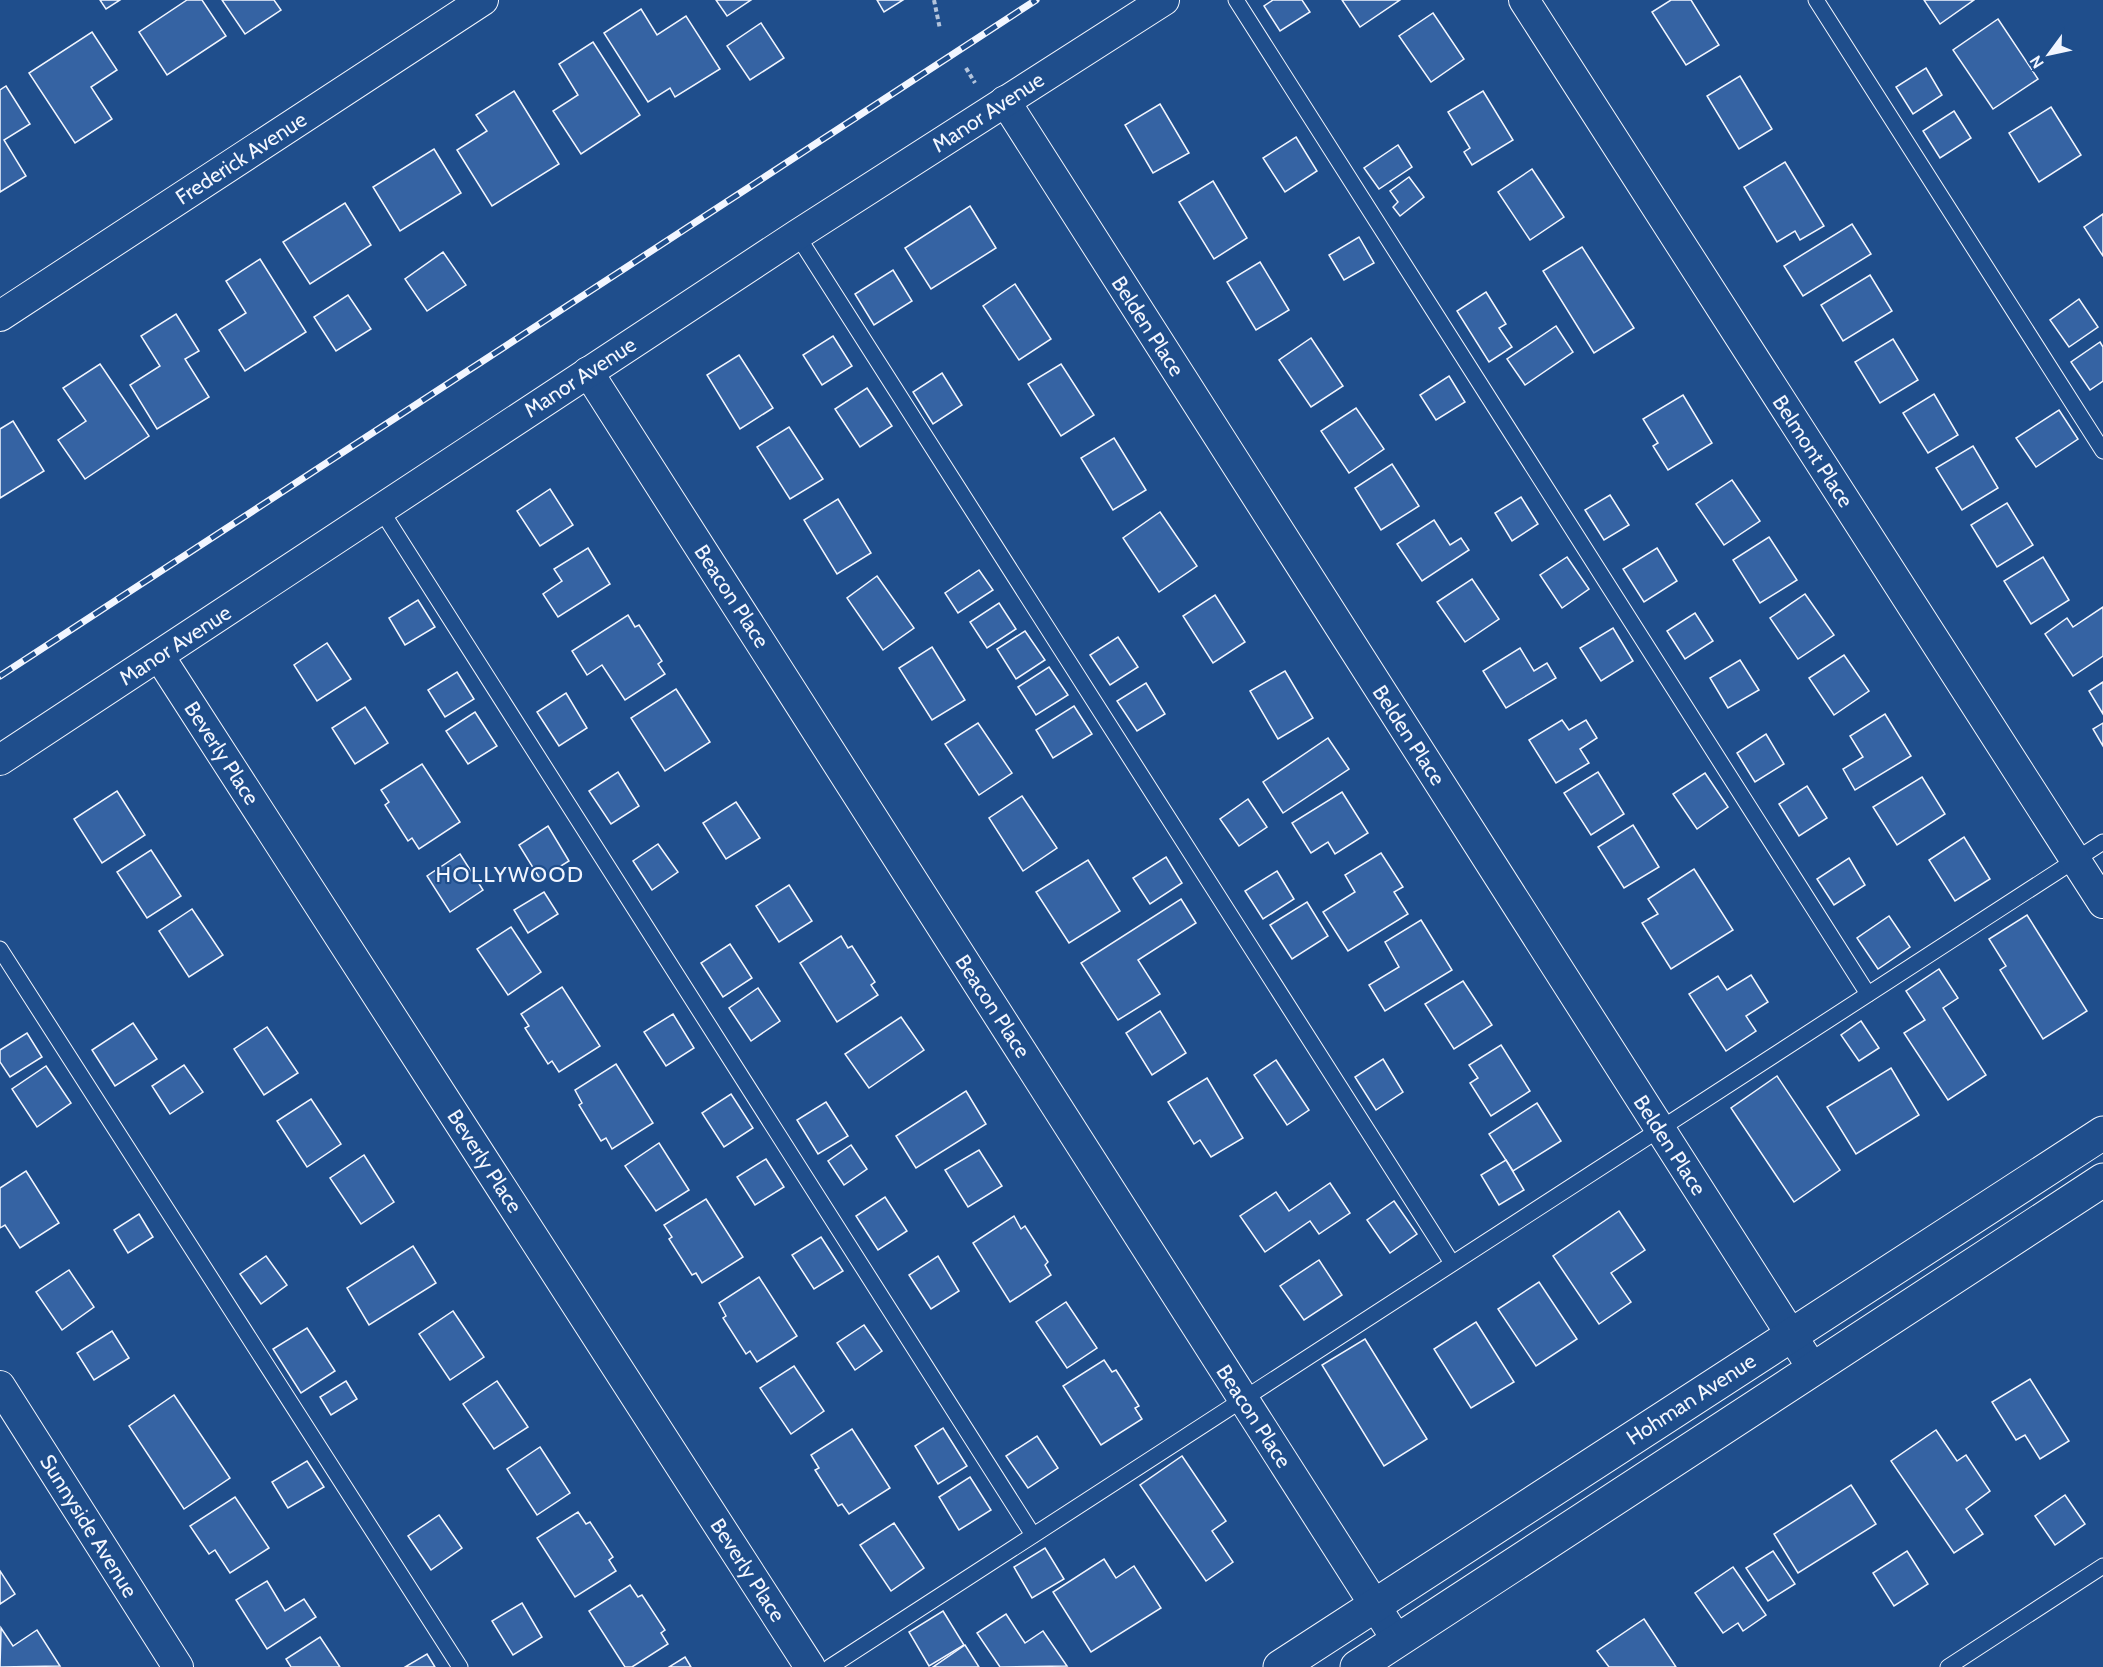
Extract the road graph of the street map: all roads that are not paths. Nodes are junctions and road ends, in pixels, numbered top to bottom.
1 (483, 0) edge
2 (1164, 0) edge
3 (1236, 0) edge
4 (1524, 0) edge
5 (1815, 0) edge
6 (1005, 101) junction
7 (797, 235) junction
8 (0, 316) edge
9 (588, 372) junction
10 (2103, 451) edge
11 (381, 510) junction
12 (159, 656) junction
13 (0, 760) edge
14 (2103, 842) edge
15 (2076, 860) junction
16 (2103, 903) edge
17 (0, 949) edge
18 (1868, 994) junction
19 (1660, 1128) junction
20 (2103, 1133) edge
21 (2103, 1180) edge
22 (1452, 1263) junction
23 (1791, 1334) junction
24 (1814, 1369) junction
25 (0, 1386) edge
26 (1243, 1399) junction
27 (1033, 1535) junction
28 (2103, 1566) edge
29 (1375, 1604) junction
30 (1397, 1640) junction
31 (178, 1667) edge
32 (460, 1667) edge
33 (810, 1667) edge
34 (830, 1667) edge
35 (1280, 1667) edge
36 (1357, 1667) edge
37 (1948, 1667) edge

1 - 8 street, Frederick Avenue
2 - 6 street, Manor Avenue
3 - 18 lane
4 - 15 street, Belmont Place
5 - 10 lane
6 - 7 street, Manor Avenue
6 - 19 street, Belden Place
7 - 9 street, Manor Avenue
7 - 22 lane
9 - 11 street, Manor Avenue
9 - 26 street, Beacon Place
11 - 12 street, Manor Avenue
11 - 27 lane
12 - 13 street, Manor Avenue
12 - 33 street, Beverly Place
14 - 15 lane
15 - 16 street, Belmont Place
15 - 18 lane
17 - 32 lane
18 - 19 lane
19 - 22 lane
19 - 23 street, Belden Place
20 - 23 main road, Hohman Avenue
21 - 24 main road, Hohman Avenue
22 - 26 lane
23 - 24 street, Belden Place
23 - 29 main road, Hohman Avenue
24 - 30 main road, Hohman Avenue
25 - 31 street, Sunnyside Avenue
26 - 27 lane
26 - 29 street, Beacon Place
27 - 34 lane
28 - 37 lane
29 - 30 street, Beacon Place
29 - 35 main road, Hohman Avenue
30 - 36 main road, Hohman Avenue

